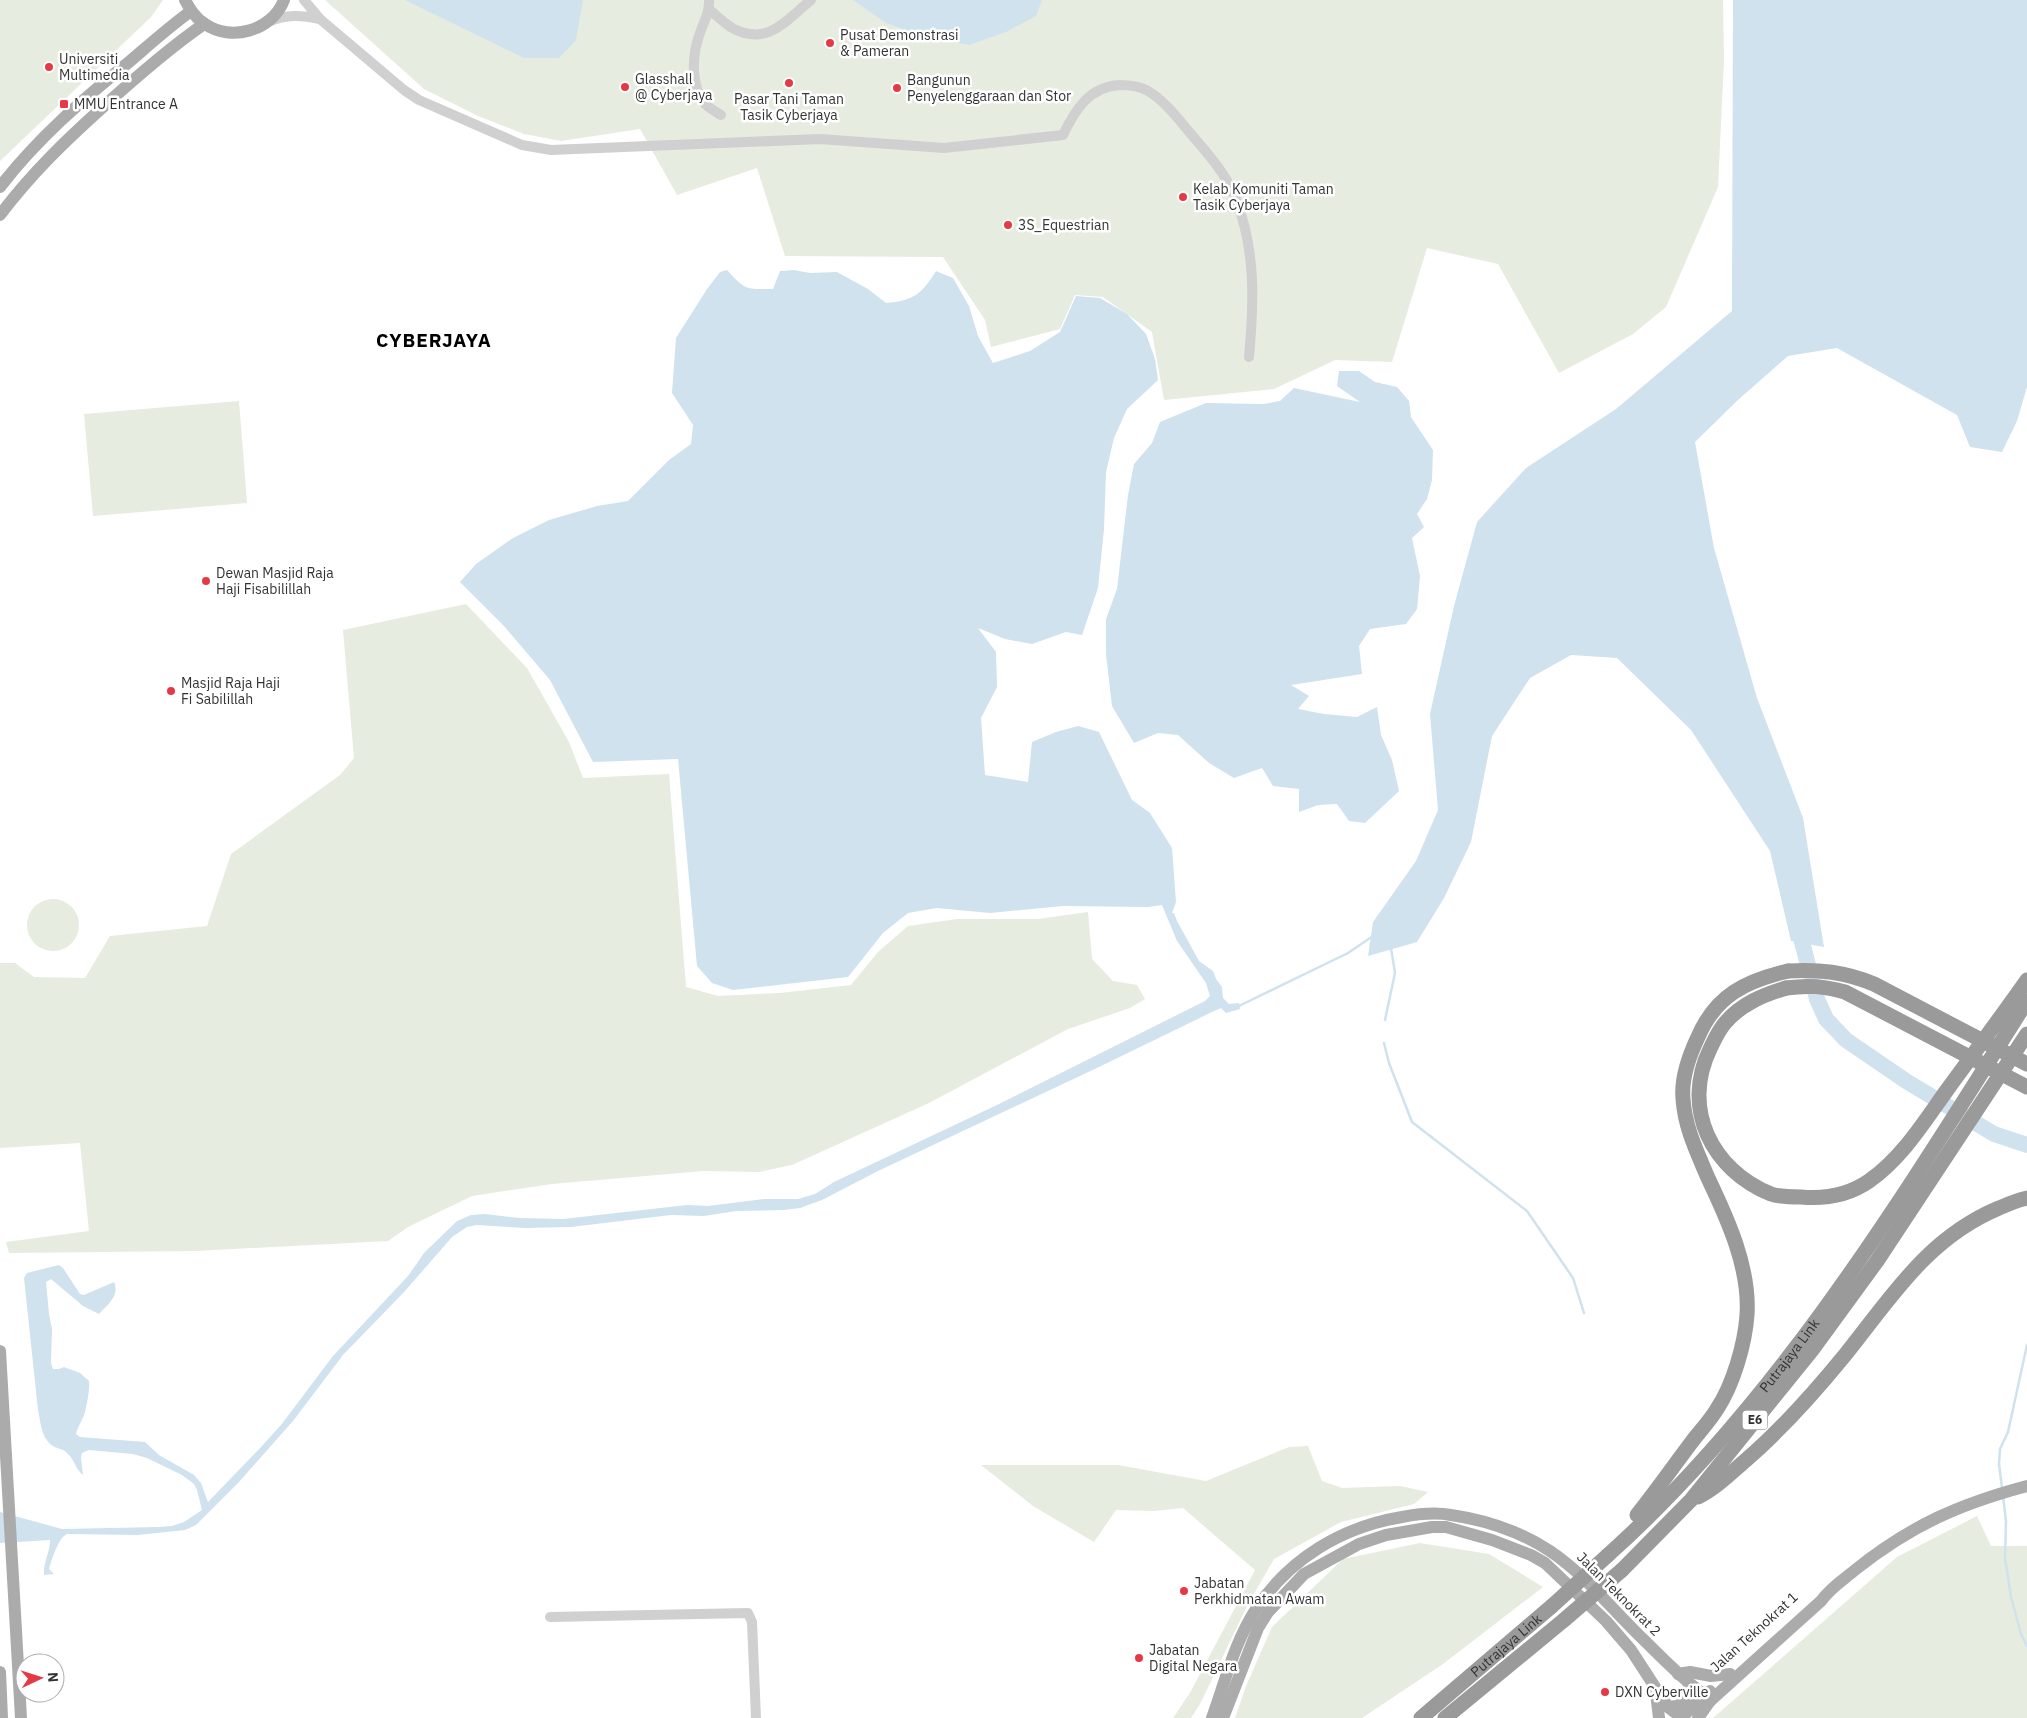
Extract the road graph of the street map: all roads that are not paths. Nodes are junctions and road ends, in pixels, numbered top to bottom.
1 (284, 0) edge
2 (304, 0) edge
3 (810, 0) edge
4 (709, 5) edge
5 (188, 6) edge
6 (320, 19) junction
7 (204, 24) junction
8 (264, 24) junction
9 (721, 115) dead end
10 (0, 187) edge
11 (0, 215) edge
12 (1249, 357) dead end
13 (2027, 980) edge
14 (2027, 1001) edge
15 (2027, 1034) edge
16 (2027, 1064) edge
17 (2027, 1087) edge
18 (2024, 1199) edge
19 (0, 1352) edge
20 (2027, 1486) edge
21 (1691, 1500) junction
22 (1628, 1536) junction
23 (1828, 1591) junction
24 (550, 1617) dead end
25 (0, 1672) edge
26 (1730, 1674) junction
27 (1683, 1678) junction
28 (1654, 1684) junction
29 (1708, 1698) junction
30 (1668, 1707) junction
31 (2, 1718) edge
32 (21, 1718) edge
33 (756, 1718) edge
34 (1212, 1718) edge
35 (1223, 1718) edge
36 (1421, 1718) edge
37 (1445, 1718) edge
38 (1659, 1718) edge
39 (1681, 1718) edge
40 (1698, 1718) edge

1 - 8 main road
2 - 6 street
3 - 4 street
4 - 9 street
5 - 7 main road
5 - 10 main road
6 - 8 street
6 - 12 street
7 - 8 main road
7 - 11 main road
13 - 17 highway, bridge
14 - 22 highway, Putrajaya Link / E6, bridge
15 - 21 highway, Putrajaya Link / E6, bridge
16 - 22 highway, bridge
18 - 21 highway
19 - 32 main road
20 - 23 main road, Jalan Teknokrat 1
21 - 37 highway, Putrajaya Link / E6, bridge
22 - 36 highway, Putrajaya Link / E6, bridge
23 - 26 main road, Jalan Teknokrat 1
23 - 29 main road, Jalan Teknokrat 1
24 - 33 street
25 - 31 main road
26 - 27 main road
26 - 29 main road, Jalan Teknokrat 1
27 - 29 main road, Jalan Teknokrat 2
27 - 30 main road
27 - 34 main road, Jalan Teknokrat 2
28 - 30 main road, Jalan Teknokrat 2
28 - 35 main road, Jalan Teknokrat 2
28 - 38 main road
29 - 39 main road, Jalan Teknokrat 1
29 - 40 main road, Jalan Teknokrat 1
30 - 39 main road, Jalan Teknokrat 2

